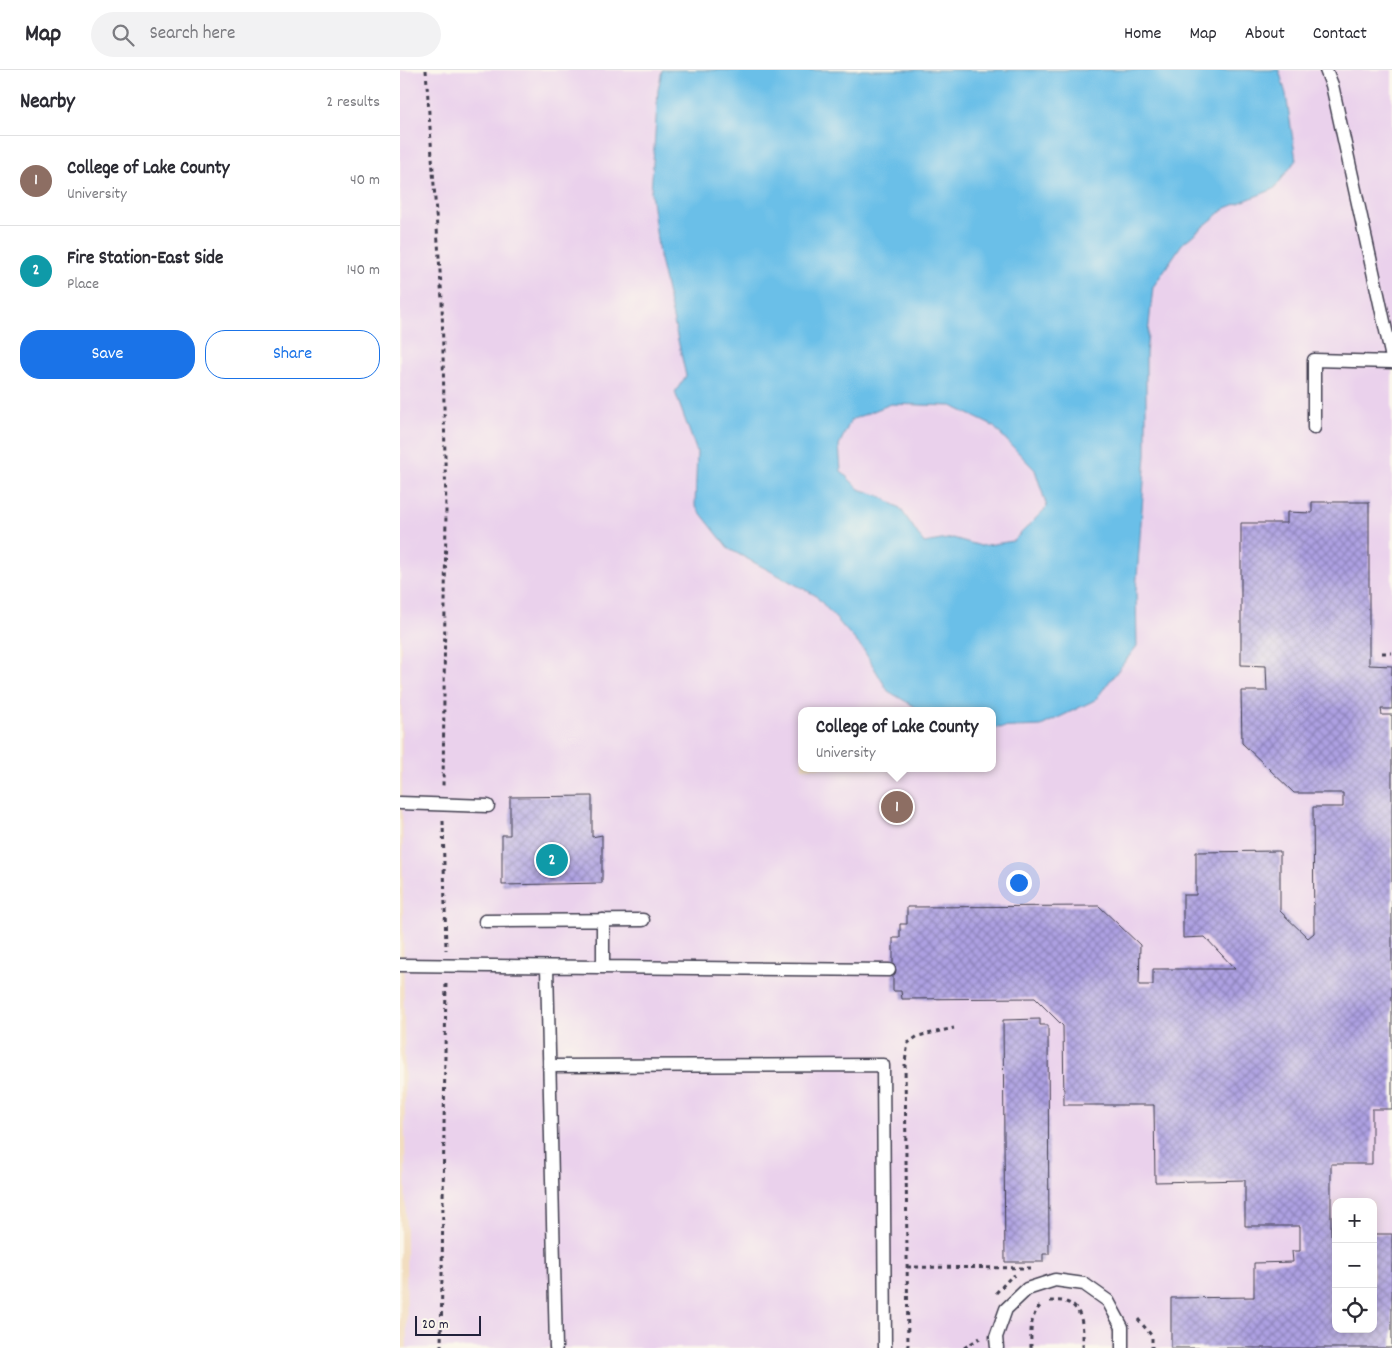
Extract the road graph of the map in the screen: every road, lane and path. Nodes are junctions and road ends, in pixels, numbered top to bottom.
1 (426, 70) edge
2 (1326, 70) edge
3 (1392, 358) edge
4 (1392, 362) edge
5 (1314, 428) dead end
6 (1382, 653) dead end
7 (1392, 653) edge
8 (400, 803) edge
9 (443, 805) junction
10 (488, 806) dead end
11 (603, 920) junction
12 (643, 920) dead end
13 (485, 921) dead end
14 (400, 965) edge
15 (447, 966) junction
16 (547, 967) junction
17 (603, 967) junction
18 (889, 970) dead end
19 (954, 1028) dead end
20 (549, 1066) junction
21 (907, 1267) junction
22 (1033, 1268) dead end
23 (441, 1348) edge
24 (556, 1348) edge
25 (885, 1348) edge
26 (908, 1348) edge
27 (997, 1348) edge
28 (1031, 1348) edge
29 (1083, 1348) edge
30 (1122, 1348) edge

1 - 9 path
2 - 3 lane
4 - 5 lane
6 - 7 path
8 - 9 lane
9 - 10 lane
9 - 15 path
11 - 12 lane
11 - 13 lane
11 - 17 lane
14 - 15 lane
15 - 16 lane
15 - 23 path
16 - 17 lane
16 - 20 lane
17 - 18 lane
19 - 21 path
20 - 24 lane
20 - 25 lane
21 - 22 path
21 - 26 path
27 - 30 lane
28 - 29 path

